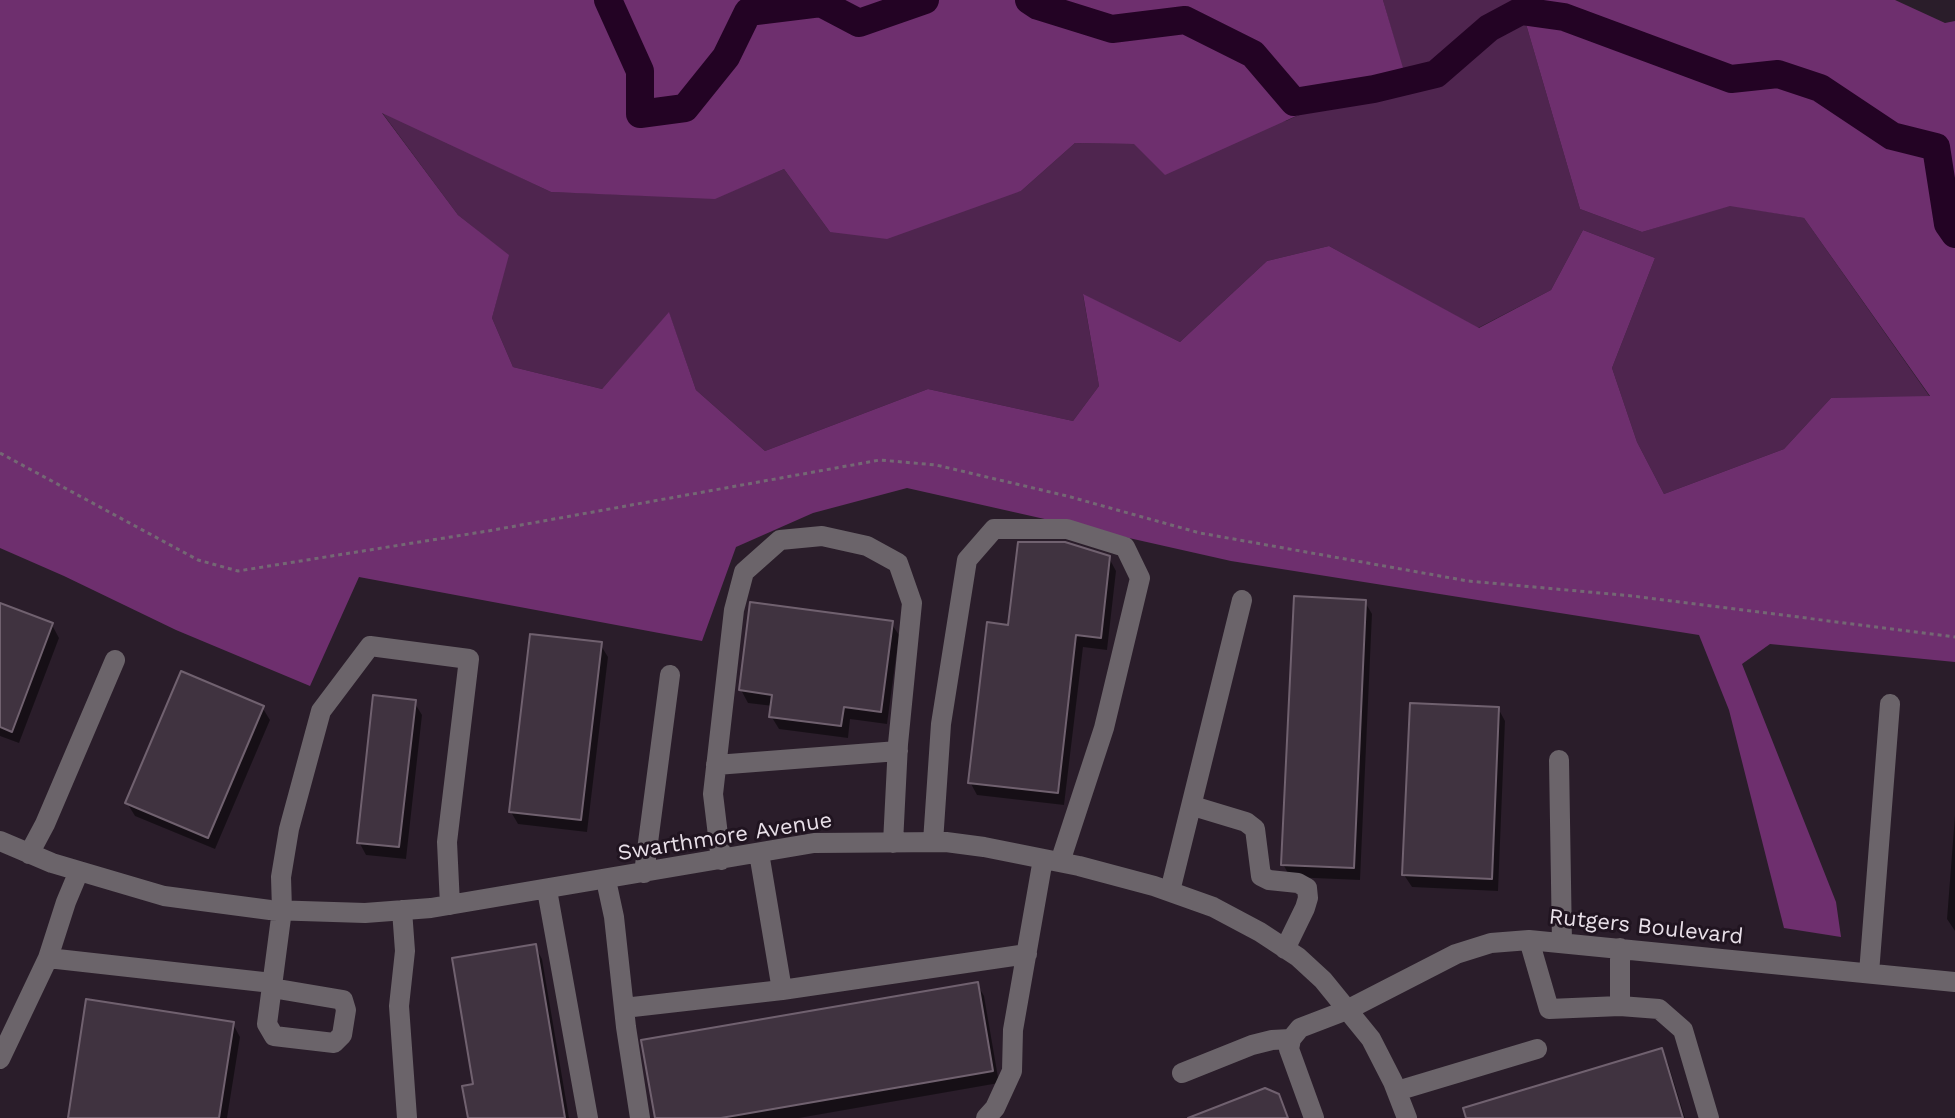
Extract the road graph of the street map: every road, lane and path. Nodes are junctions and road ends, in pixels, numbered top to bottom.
1 (1242, 600) dead end
2 (115, 660) dead end
3 (670, 675) dead end
4 (1890, 704) dead end
5 (898, 751) junction
6 (1559, 760) dead end
7 (716, 765) junction
8 (1193, 806) junction
9 (0, 841) edge
10 (933, 842) junction
11 (893, 843) junction
12 (759, 853) junction
13 (29, 854) junction
14 (721, 860) junction
15 (1052, 860) junction
16 (79, 871) junction
17 (644, 873) junction
18 (606, 880) junction
19 (547, 890) junction
20 (1170, 891) junction
21 (450, 905) junction
22 (282, 910) junction
23 (402, 910) junction
24 (1529, 940) junction
25 (1562, 943) junction
26 (1620, 948) junction
27 (1285, 949) junction
28 (1027, 954) junction
29 (48, 958) junction
30 (1869, 973) junction
31 (1955, 982) edge
32 (782, 990) junction
33 (1620, 1006) junction
34 (624, 1008) junction
35 (1347, 1010) junction
36 (1291, 1039) junction
37 (1537, 1049) dead end
38 (0, 1059) edge
39 (1182, 1073) dead end
40 (1397, 1091) junction
41 (407, 1118) edge
42 (588, 1118) edge
43 (640, 1118) edge
44 (986, 1118) edge
45 (1314, 1118) edge
46 (1407, 1118) edge
47 (1709, 1118) edge

1 - 8 street
2 - 13 street
3 - 17 street
4 - 30 street
5 - 7 street
5 - 7 street
5 - 11 street
6 - 25 street
7 - 14 street
8 - 20 street
8 - 27 street
9 - 13 street, Swarthmore Avenue
10 - 11 street, Swarthmore Avenue
10 - 15 street, Swarthmore Avenue
10 - 15 street
11 - 12 street, Swarthmore Avenue
12 - 14 street, Swarthmore Avenue
12 - 32 street
13 - 16 street, Swarthmore Avenue
14 - 17 street, Swarthmore Avenue
15 - 20 street, Swarthmore Avenue
15 - 28 street
16 - 22 street, Swarthmore Avenue
16 - 29 street
17 - 18 street, Swarthmore Avenue
18 - 19 street, Swarthmore Avenue
18 - 34 street
19 - 21 street, Swarthmore Avenue
19 - 42 street
20 - 27 street, Swarthmore Avenue
21 - 22 street
21 - 23 street, Swarthmore Avenue
22 - 23 street, Swarthmore Avenue
22 - 29 street
23 - 41 street
24 - 25 street, Rutgers Boulevard
24 - 33 street
24 - 35 street, Rutgers Boulevard
25 - 26 street, Rutgers Boulevard
26 - 30 street, Rutgers Boulevard
26 - 33 street
27 - 35 street, Swarthmore Avenue
28 - 32 street
28 - 44 street
29 - 38 street
30 - 31 street, Rutgers Boulevard
32 - 34 street
33 - 47 street
34 - 43 street
35 - 36 street, Rutgers Boulevard
35 - 40 street, Swarthmore Avenue
36 - 39 street
36 - 45 street
37 - 40 street
40 - 46 street, Swarthmore Avenue

